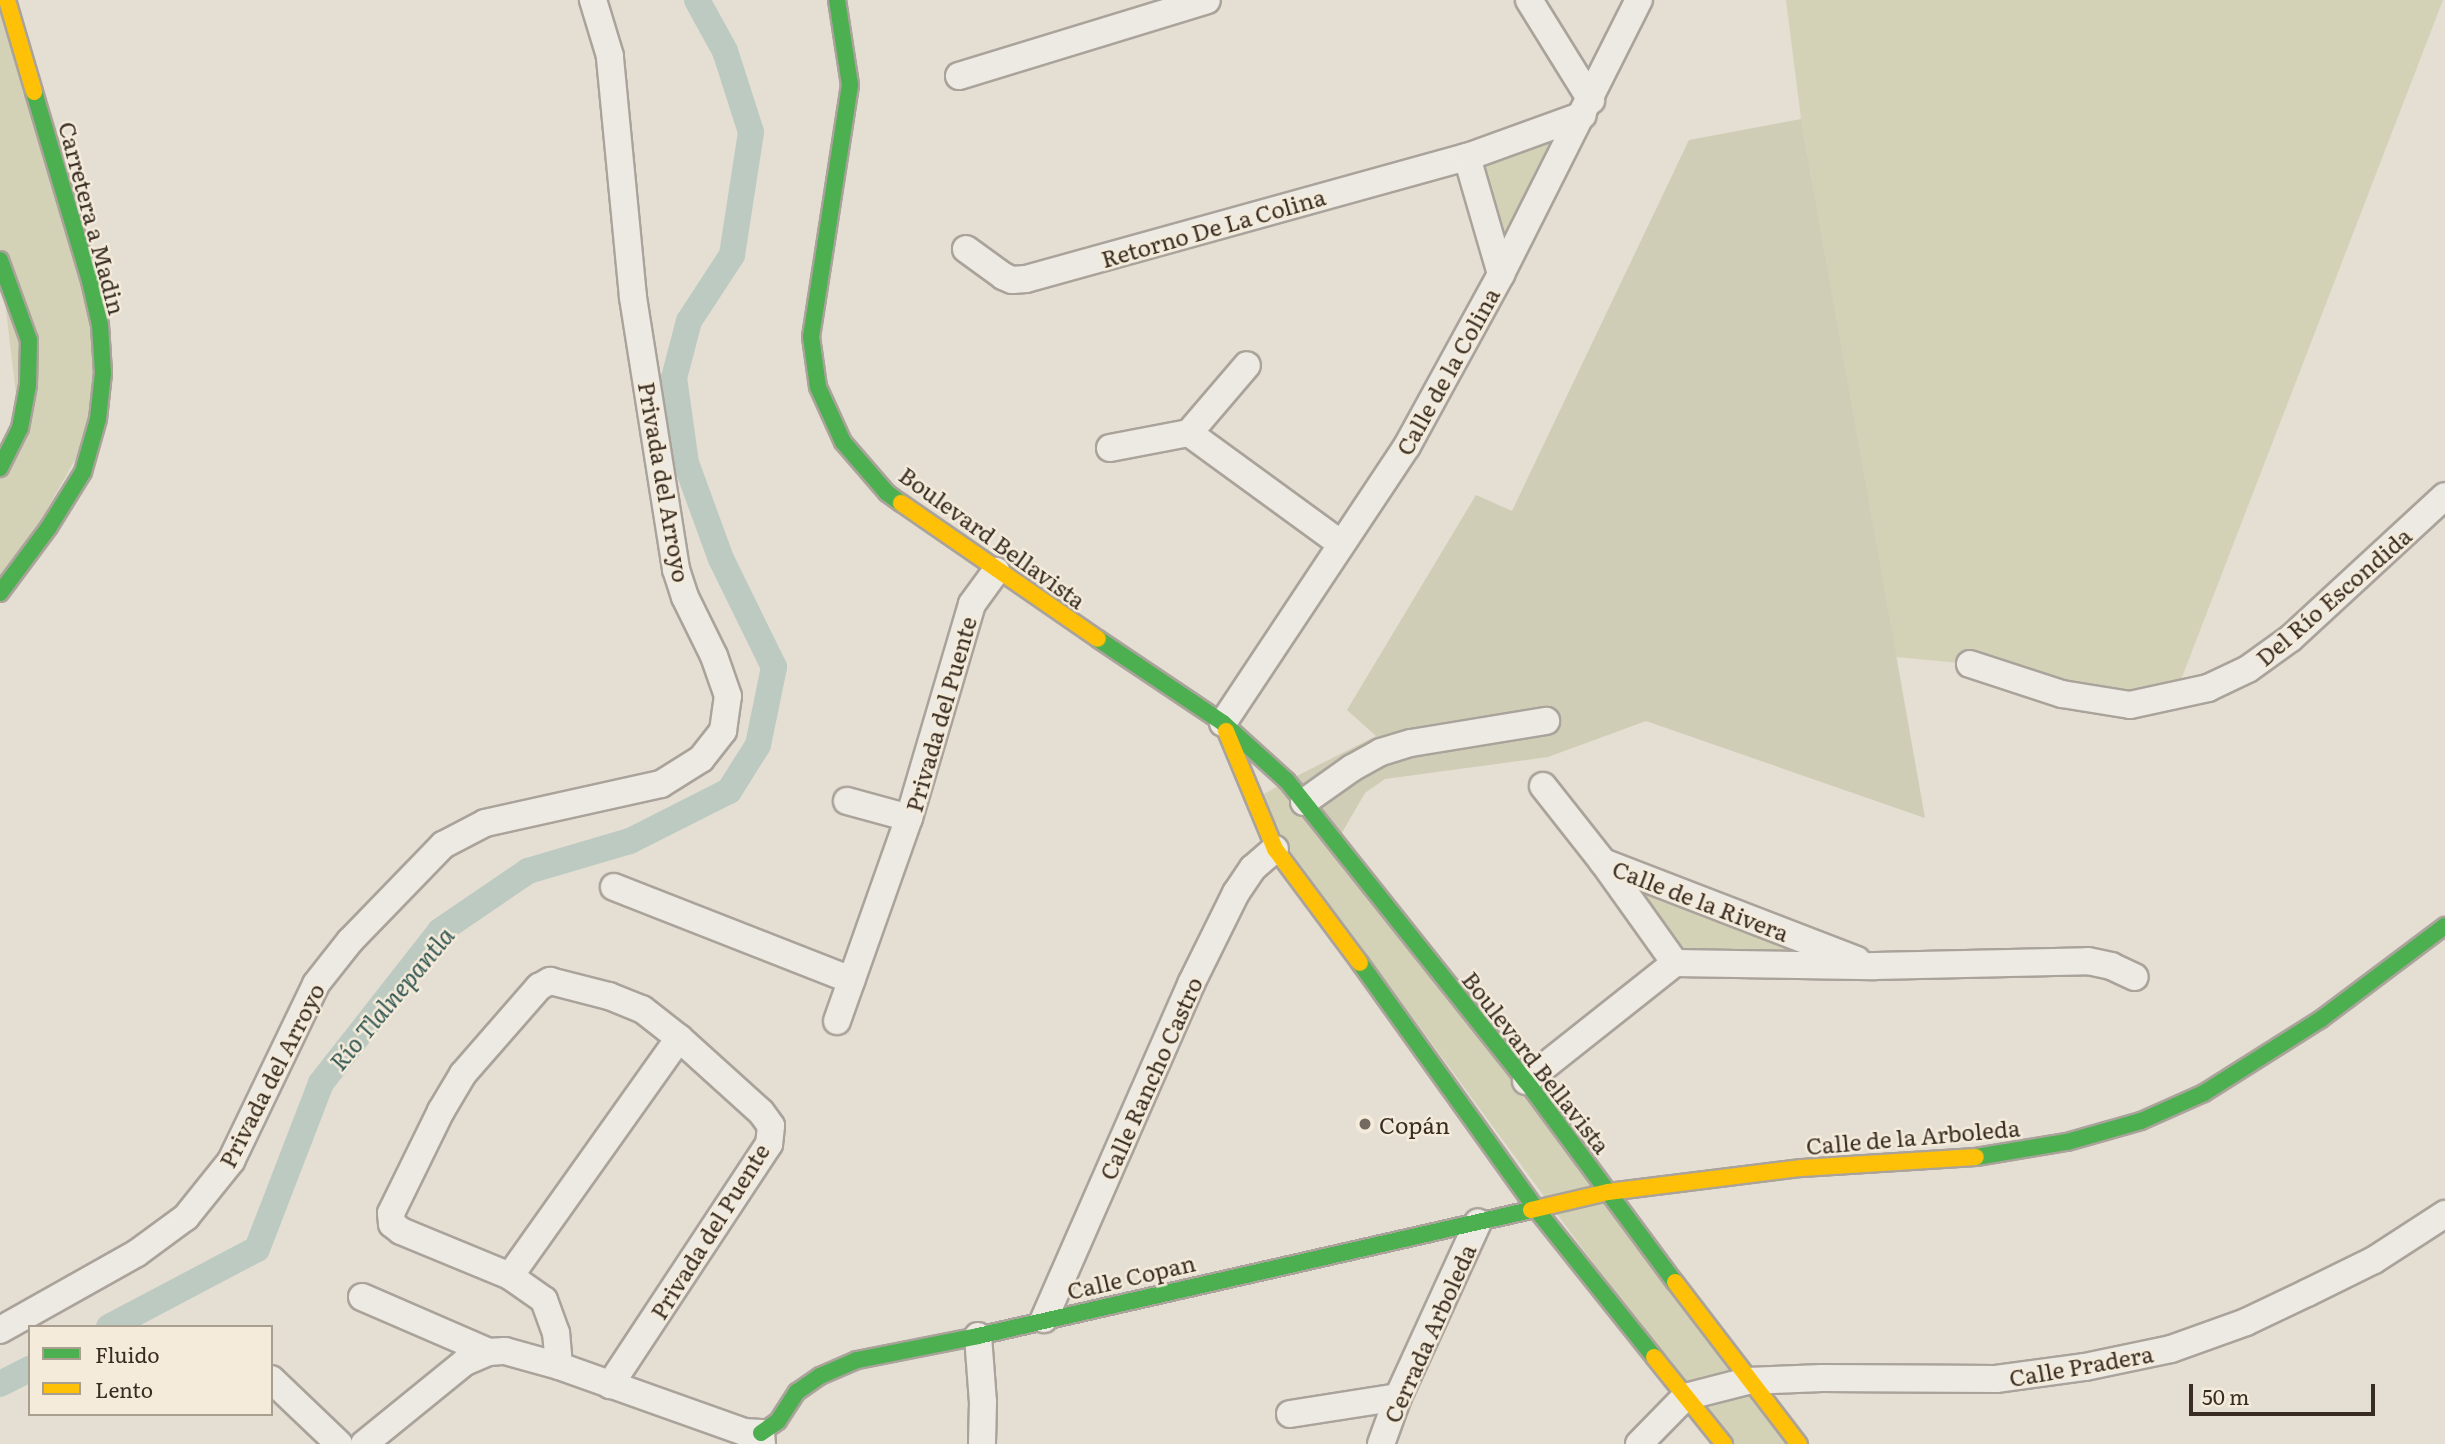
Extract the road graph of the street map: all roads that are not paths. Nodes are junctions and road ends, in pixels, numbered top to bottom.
1 (7, 0) edge
2 (593, 0) edge
3 (837, 0) edge
4 (1207, 0) edge
5 (1530, 0) edge
6 (1639, 0) edge
7 (959, 76) dead end
8 (1587, 107) junction
9 (1467, 157) junction
10 (966, 248) dead end
11 (0, 261) edge
12 (1501, 274) junction
13 (1247, 365) dead end
14 (1189, 433) junction
15 (1110, 448) dead end
16 (0, 468) edge
17 (2445, 496) edge
18 (1341, 544) junction
19 (3, 564) dead end
20 (996, 571) junction
21 (1, 593) edge
22 (1970, 664) dead end
23 (1546, 720) dead end
24 (1223, 723) junction
25 (1543, 786) dead end
26 (847, 801) dead end
27 (1304, 802) junction
28 (909, 818) junction
29 (1275, 849) junction
30 (1603, 862) junction
31 (614, 887) dead end
32 (2445, 926) edge
33 (1675, 963) junction
34 (1875, 967) junction
35 (2135, 977) dead end
36 (851, 980) junction
37 (837, 1021) dead end
38 (679, 1038) junction
39 (1526, 1082) junction
40 (1608, 1192) junction
41 (1536, 1209) junction
42 (2445, 1214) edge
43 (1479, 1222) junction
44 (510, 1276) junction
45 (362, 1297) dead end
46 (1044, 1319) junction
47 (0, 1330) edge
48 (978, 1336) junction
49 (489, 1352) junction
50 (559, 1366) junction
51 (273, 1381) edge
52 (1748, 1381) junction
53 (610, 1385) junction
54 (1685, 1397) junction
55 (1385, 1399) junction
56 (1290, 1414) dead end
57 (761, 1438) edge
58 (339, 1444) edge
59 (364, 1444) edge
60 (982, 1444) edge
61 (1381, 1444) edge
62 (1639, 1444) edge
63 (1724, 1444) edge
64 (1799, 1444) edge

1 - 21 main road, Carretera a Madin
2 - 47 street, Privada del Arroyo
3 - 20 main road, Boulevard Bellavista
4 - 7 street
5 - 8 street
6 - 8 street, Calle de la Colina
8 - 9 street, Retorno De La Colina
8 - 12 street, Calle de la Colina
9 - 10 street, Retorno De La Colina
9 - 12 street
11 - 16 main road
12 - 18 street, Calle de la Colina
13 - 14 street
14 - 15 street
14 - 18 street
17 - 22 street, Del Río Escondida
18 - 24 street, Calle de la Colina
19 - 21 main road
20 - 24 main road, Boulevard Bellavista
20 - 28 street, Privada del Puente
23 - 27 street
24 - 27 main road, Boulevard Bellavista
24 - 29 main road
25 - 30 street
26 - 28 street
27 - 39 main road, Boulevard Bellavista
28 - 36 street, Privada del Puente
29 - 41 main road
29 - 46 street, Calle Rancho Castro
30 - 33 street, Calle de la Rivera
30 - 34 street, Calle de la Rivera
31 - 36 street
32 - 40 main road, Calle de la Arboleda
33 - 34 street, Calle de la Rivera
33 - 39 street
34 - 35 street, Calle de la Rivera
36 - 37 street, Privada del Puente
38 - 44 street
38 - 44 street, Privada del Puente
38 - 53 street, Privada del Puente
39 - 40 main road, Boulevard Bellavista
40 - 41 main road, Calle de la Arboleda
40 - 52 main road, Boulevard Bellavista
41 - 43 main road, Calle Copan
41 - 54 main road
42 - 52 street, Calle Pradera
43 - 46 main road, Calle Copan
43 - 55 street, Cerrada Arboleda
44 - 50 street
45 - 49 street
46 - 48 main road, Calle Copan
48 - 57 main road, Calle Copan
48 - 60 street
49 - 50 street
49 - 59 street
50 - 53 street
51 - 58 street
52 - 54 street, Calle Pradera
52 - 64 main road, Boulevard Bellavista
53 - 57 street
54 - 62 street
54 - 63 main road
55 - 56 street
55 - 61 street, Cerrada Arboleda

